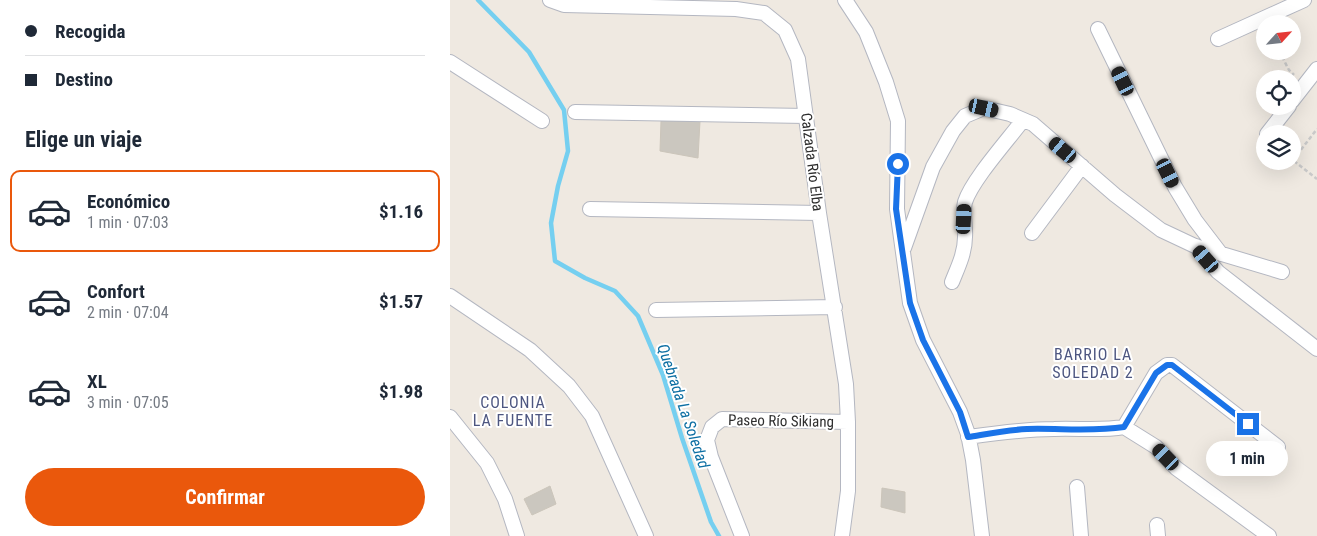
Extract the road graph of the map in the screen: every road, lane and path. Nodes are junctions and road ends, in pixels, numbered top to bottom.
1 (550, 0) edge
2 (846, 0) edge
3 (1304, 0) edge
4 (1098, 30) dead end
5 (1218, 39) dead end
6 (1284, 60) edge
7 (450, 62) edge
8 (1317, 69) edge
9 (1305, 85) junction
10 (1301, 90) edge
11 (575, 112) dead end
12 (1282, 115) edge
13 (806, 116) junction
14 (1023, 120) junction
15 (542, 121) dead end
16 (1274, 125) edge
17 (1317, 128) edge
18 (1301, 149) edge
19 (1082, 166) junction
20 (1301, 166) edge
21 (1317, 179) edge
22 (590, 209) dead end
23 (818, 212) junction
24 (1032, 233) dead end
25 (1195, 246) junction
26 (903, 252) junction
27 (1221, 254) junction
28 (1282, 272) dead end
29 (952, 282) dead end
30 (450, 296) edge
31 (835, 307) junction
32 (656, 310) dead end
33 (1317, 349) edge
34 (450, 417) edge
35 (848, 422) junction
36 (1124, 427) junction
37 (968, 437) junction
38 (1278, 447) dead end
39 (1077, 487) dead end
40 (517, 536) edge
41 (646, 536) edge
42 (742, 536) edge
43 (842, 536) edge
44 (982, 536) edge
45 (1081, 536) edge
46 (1269, 536) edge

1 - 13 street, Calzada Río Elba
2 - 26 street
3 - 5 street
4 - 27 street
6 - 9 path
7 - 15 street
8 - 9 street
9 - 10 street
11 - 13 street
12 - 16 street
13 - 23 street, Calzada Río Elba
14 - 19 street
14 - 26 street
14 - 29 street
17 - 18 path
19 - 24 street
19 - 25 street
20 - 21 path
22 - 23 street
23 - 31 street, Calzada Río Elba
25 - 27 street
25 - 33 street
26 - 37 street
27 - 28 street
30 - 41 street
31 - 32 street
31 - 35 street, Calzada Río Elba
34 - 40 street
35 - 42 street, Paseo Río Sikiang
35 - 43 street, Calzada Río Elba
36 - 37 street
36 - 38 street
36 - 46 street
37 - 44 street
39 - 45 street

